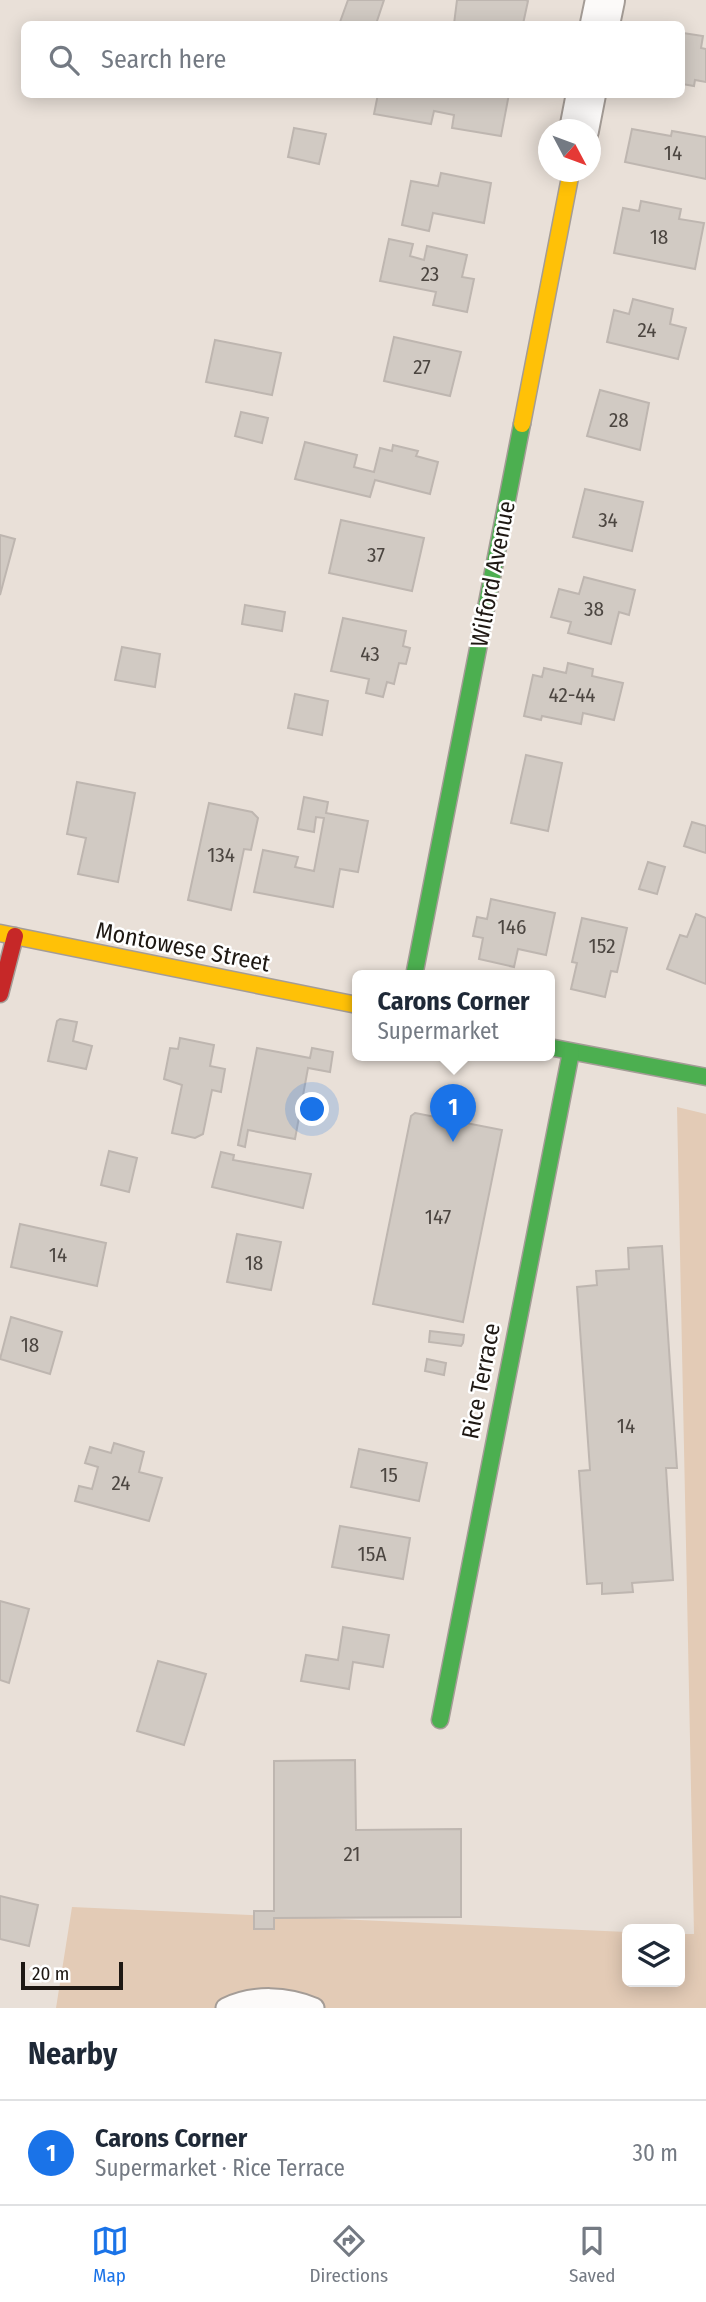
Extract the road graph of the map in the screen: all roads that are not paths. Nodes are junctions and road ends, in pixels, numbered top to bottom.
1 (604, 0) edge
2 (600, 21) edge
3 (585, 98) edge
4 (581, 119) edge
5 (569, 182) edge
6 (7, 934) edge
7 (415, 970) edge
8 (0, 993) edge
9 (352, 1004) edge
10 (555, 1048) edge
11 (571, 1052) junction
12 (706, 1077) edge
13 (440, 1720) dead end
14 (226, 2008) edge
15 (314, 2008) edge

1 - 2 street
3 - 4 street
5 - 7 street, Wilford Avenue
6 - 8 street
6 - 9 street, Montowese Street
10 - 11 street
11 - 12 street
11 - 13 street, Rice Terrace
14 - 15 lane

